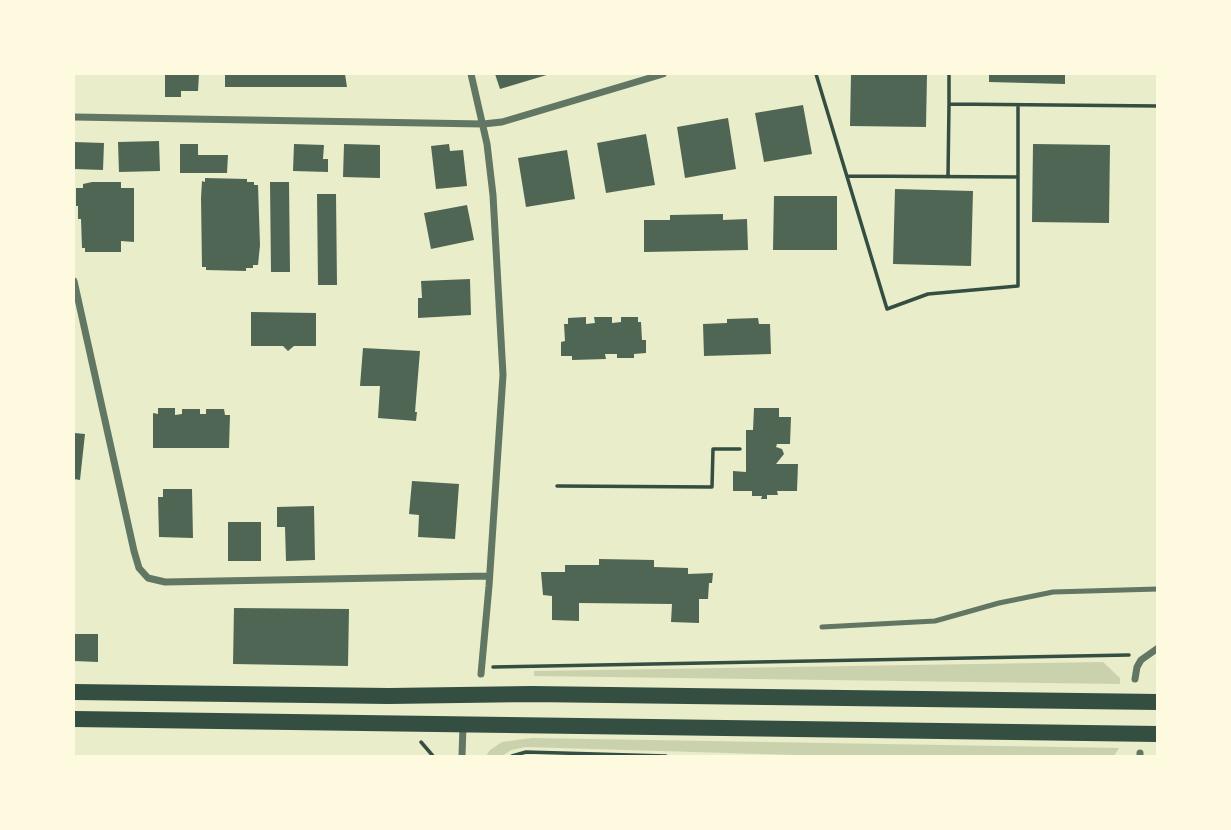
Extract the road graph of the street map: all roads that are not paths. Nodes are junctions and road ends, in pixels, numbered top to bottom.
1 (471, 74) edge
2 (663, 74) edge
3 (74, 117) edge
4 (483, 124) junction
5 (74, 281) edge
6 (488, 576) junction
7 (1157, 589) edge
8 (822, 627) dead end
9 (1157, 648) edge
10 (481, 674) road end
11 (1135, 679) dead end
12 (74, 692) edge
13 (464, 694) junction
14 (1157, 702) edge
15 (74, 719) edge
16 (463, 725) junction
17 (1157, 734) edge
18 (462, 757) edge

1 - 4 street
2 - 4 street
3 - 4 street
4 - 6 street
5 - 6 street
6 - 10 street
7 - 8 lane
9 - 11 street
12 - 13 main road
13 - 14 main road
13 - 16 main road
15 - 16 main road
16 - 17 main road
16 - 18 street

